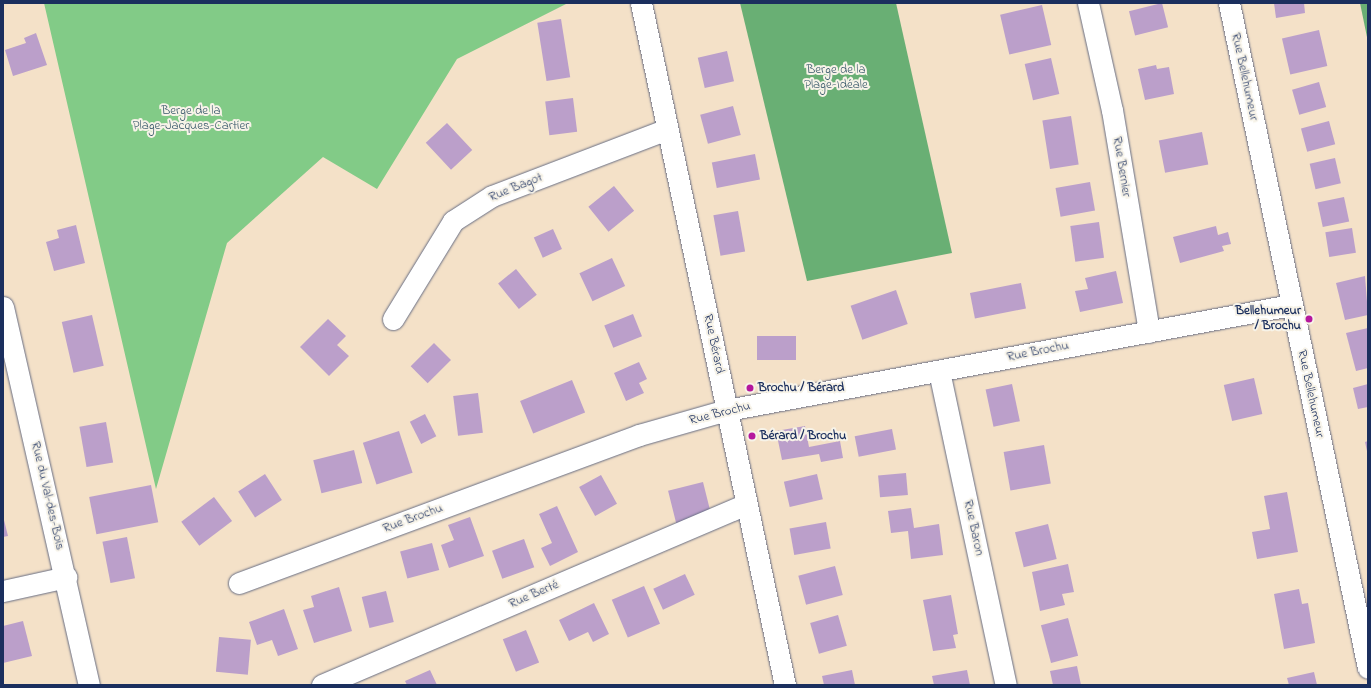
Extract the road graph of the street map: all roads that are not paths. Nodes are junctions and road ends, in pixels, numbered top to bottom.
1 (641, 3) edge
2 (1088, 3) edge
3 (1229, 3) edge
4 (668, 129) junction
5 (1291, 305) junction
6 (3, 306) edge
7 (393, 319) dead end
8 (1148, 332) junction
9 (6, 334) edge
10 (939, 370) junction
11 (727, 410) junction
12 (746, 504) junction
13 (66, 577) junction
14 (239, 584) dead end
15 (3, 591) edge
16 (1368, 668) edge
17 (90, 685) edge
18 (322, 685) edge
19 (784, 685) edge
20 (1006, 685) edge

1 - 4 street, Rue Bérard
2 - 8 street, Rue Bernier
3 - 5 street, Rue Bellehumeur
4 - 7 street, Rue Bagot
4 - 11 street, Rue Bérard
5 - 8 street, Rue Brochu
5 - 16 street, Rue Bellehumeur
6 - 9 street, Rue du Val-des-Bois
8 - 10 street, Rue Brochu
9 - 13 street, Rue du Val-des-Bois
10 - 11 street, Rue Brochu
10 - 20 street, Rue Baron
11 - 12 street, Rue Bérard
11 - 14 street, Rue Brochu
12 - 18 street, Rue Berté
12 - 19 street, Rue Bérard
13 - 15 street
13 - 17 street, Rue du Val-des-Bois

